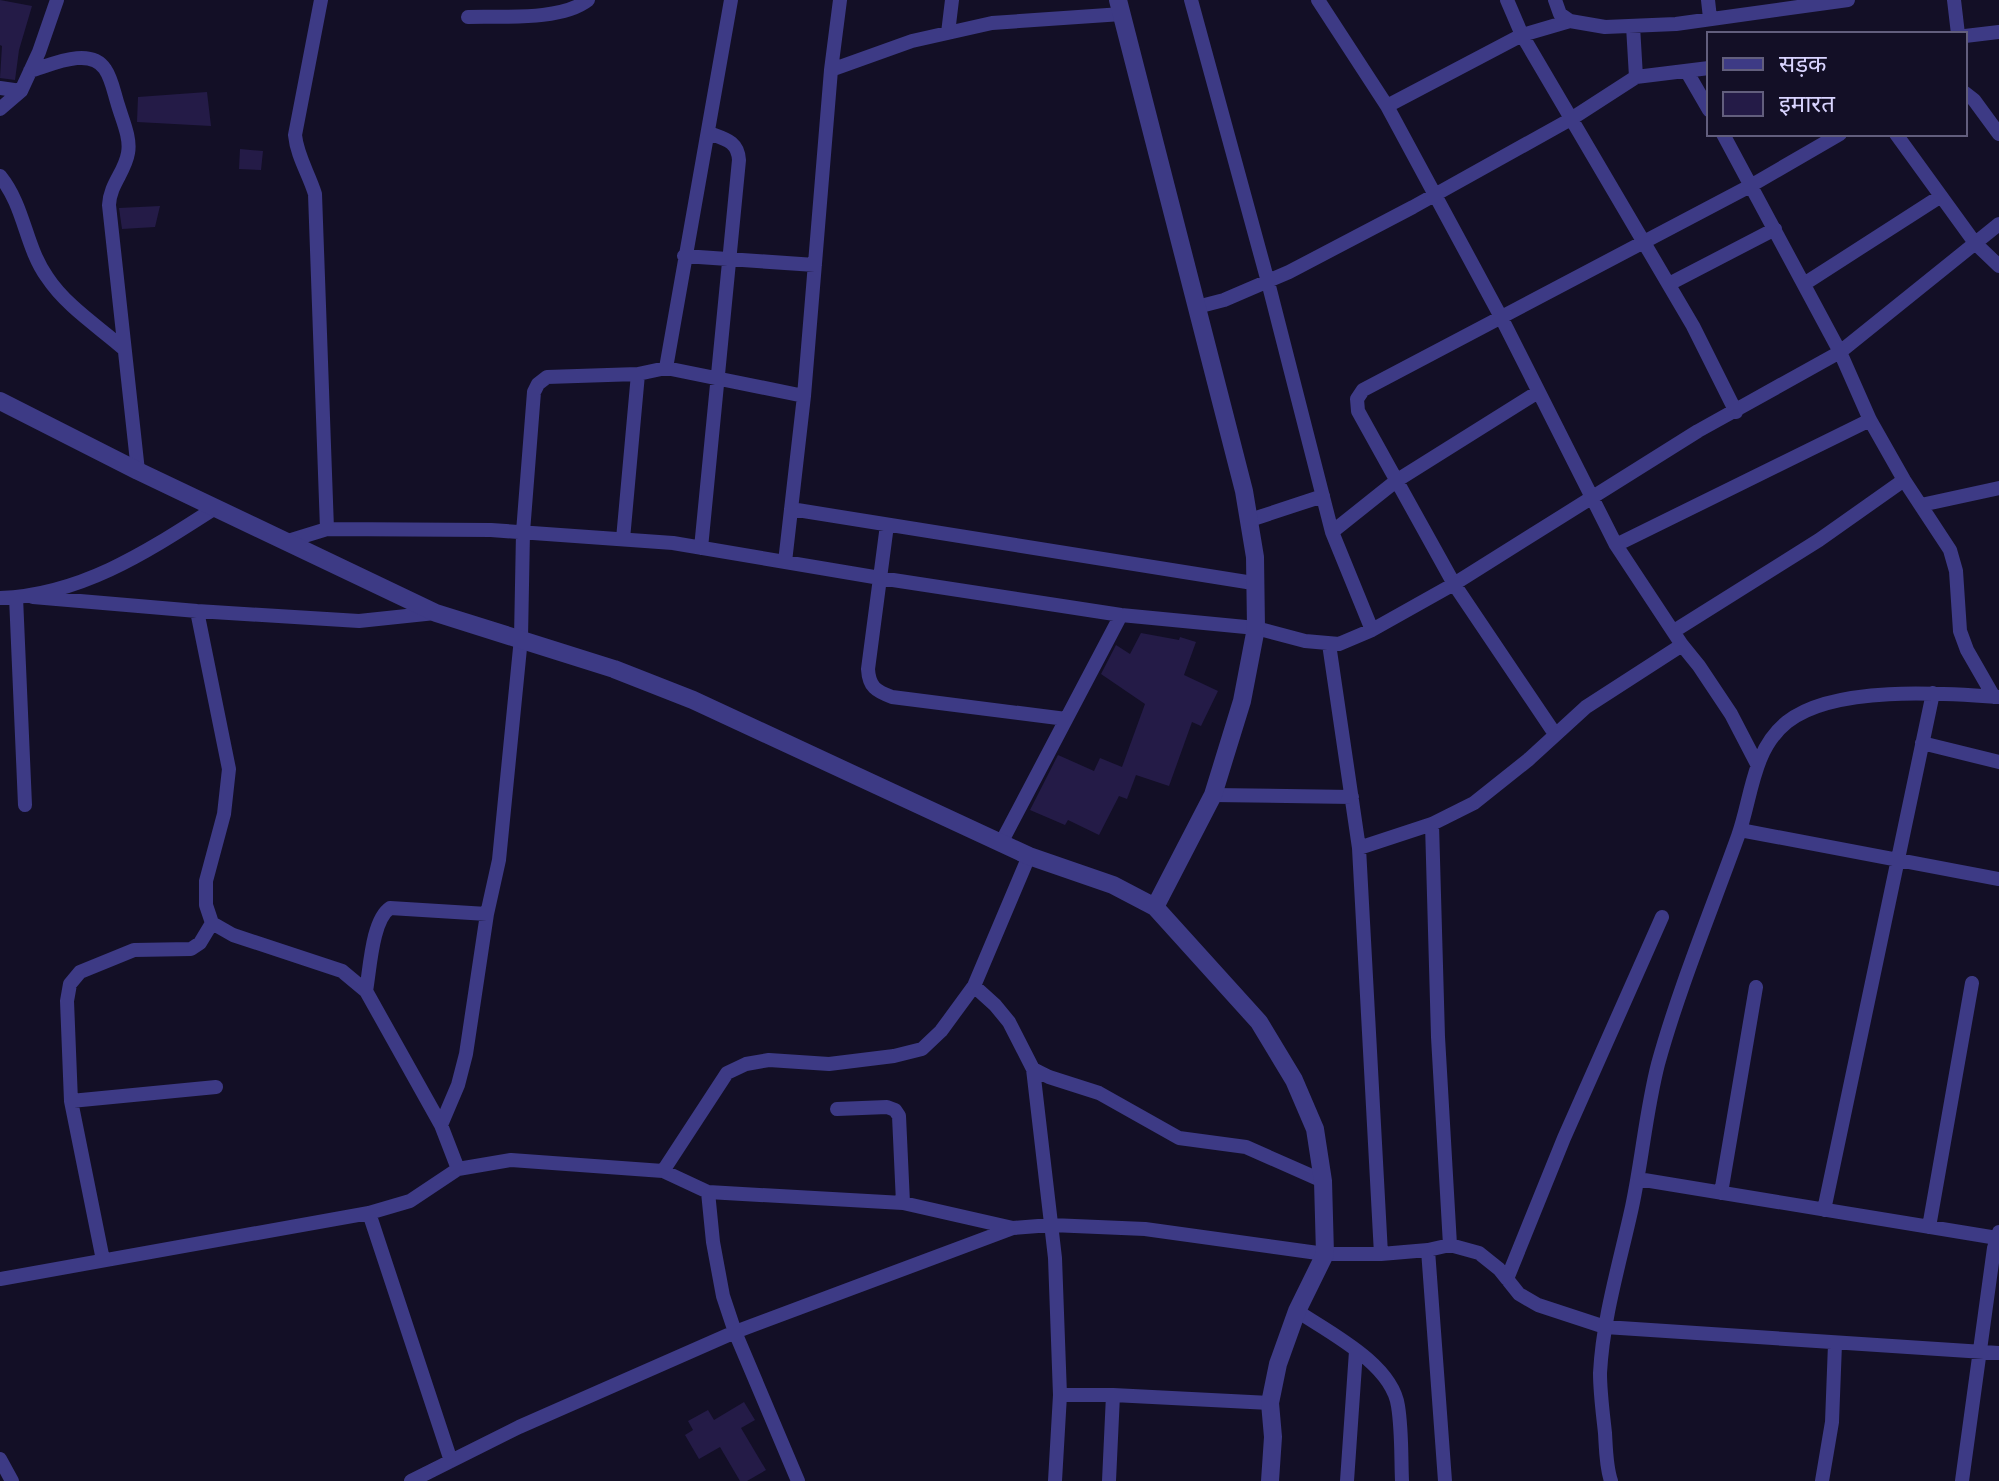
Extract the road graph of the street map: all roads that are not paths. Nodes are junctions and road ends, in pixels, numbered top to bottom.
1 (57, 0) edge
2 (321, 0) edge
3 (588, 0) edge
4 (731, 0) edge
5 (840, 0) edge
6 (952, 0) edge
7 (1191, 0) edge
8 (1318, 0) edge
9 (1507, 0) edge
10 (1555, 0) edge
11 (1708, 0) edge
12 (1848, 0) edge
13 (1954, 0) edge
14 (1120, 7) edge
15 (468, 17) dead end
16 (1710, 18) junction
17 (1570, 21) junction
18 (1633, 26) junction
19 (1958, 32) edge
20 (1999, 32) edge
21 (948, 33) junction
22 (1522, 35) junction
23 (1967, 36) edge
24 (1707, 68) edge
25 (831, 70) junction
26 (30, 71) junction
27 (1687, 72) junction
28 (1636, 77) junction
29 (0, 88) edge
30 (21, 91) junction
31 (1967, 95) edge
32 (1387, 106) junction
33 (1707, 107) edge
34 (0, 109) edge
35 (1571, 119) junction
36 (709, 133) junction
37 (1999, 134) edge
38 (1724, 136) edge
39 (1837, 136) edge
40 (1897, 136) edge
41 (0, 176) edge
42 (1752, 185) junction
43 (1434, 193) junction
44 (1941, 196) junction
45 (1999, 224) edge
46 (1775, 229) junction
47 (1645, 242) junction
48 (1975, 243) junction
49 (684, 256) junction
50 (729, 261) junction
51 (815, 265) junction
52 (1999, 266) edge
53 (1268, 282) junction
54 (1669, 284) junction
55 (1804, 284) junction
56 (1197, 307) junction
57 (1502, 319) junction
58 (124, 349) junction
59 (1840, 352) junction
60 (666, 368) junction
61 (638, 374) junction
62 (717, 380) junction
63 (1538, 392) junction
64 (804, 396) junction
65 (0, 401) edge
66 (1736, 412) junction
67 (1870, 420) junction
68 (138, 471) junction
69 (1904, 480) junction
70 (1396, 481) junction
71 (1999, 488) edge
72 (1323, 496) junction
73 (1591, 499) junction
74 (1921, 505) junction
75 (215, 508) junction
76 (791, 509) junction
77 (1250, 520) junction
78 (887, 525) junction
79 (327, 529) junction
80 (523, 532) junction
81 (1332, 532) junction
82 (623, 539) junction
83 (288, 541) junction
84 (1616, 545) junction
85 (701, 548) junction
86 (785, 562) junction
87 (880, 578) junction
88 (1253, 583) junction
89 (1454, 584) junction
90 (16, 597) junction
91 (33, 597) junction
92 (0, 598) edge
93 (197, 611) junction
94 (436, 613) junction
95 (1121, 615) junction
96 (1256, 628) junction
97 (1372, 630) junction
98 (1674, 631) junction
99 (521, 638) junction
100 (1329, 644) junction
101 (1682, 645) junction
102 (1933, 693) junction
103 (1997, 697) edge
104 (1066, 719) junction
105 (1555, 734) junction
106 (1922, 743) junction
107 (1999, 762) edge
108 (1757, 764) junction
109 (1213, 795) junction
110 (1352, 797) junction
111 (25, 805) dead end
112 (1432, 824) junction
113 (1740, 830) junction
114 (1001, 843) junction
115 (1359, 848) junction
116 (1029, 856) junction
117 (1896, 858) junction
118 (1999, 879) edge
119 (1155, 907) junction
120 (487, 914) junction
121 (1662, 917) dead end
122 (212, 923) junction
123 (1972, 983) dead end
124 (974, 986) junction
125 (1756, 987) dead end
126 (366, 991) junction
127 (1033, 1069) junction
128 (216, 1087) dead end
129 (71, 1101) junction
130 (837, 1109) dead end
131 (441, 1125) junction
132 (458, 1169) junction
133 (663, 1171) junction
134 (1638, 1179) junction
135 (1323, 1181) junction
136 (708, 1192) junction
137 (1721, 1193) junction
138 (903, 1203) junction
139 (1824, 1210) junction
140 (369, 1213) junction
141 (1051, 1225) junction
142 (1929, 1227) junction
143 (1013, 1228) junction
144 (1998, 1235) edge
145 (1450, 1245) junction
146 (1428, 1250) junction
147 (1325, 1254) junction
148 (1381, 1254) junction
149 (103, 1260) junction
150 (0, 1279) edge
151 (1507, 1279) junction
152 (1297, 1311) junction
153 (1605, 1327) junction
154 (735, 1332) junction
155 (1835, 1344) junction
156 (1356, 1351) junction
157 (1980, 1353) junction
158 (1999, 1353) edge
159 (1060, 1395) junction
160 (1113, 1395) junction
161 (1270, 1403) junction
162 (0, 1459) edge
163 (451, 1461) junction
164 (12, 1481) edge
165 (411, 1481) edge
166 (798, 1481) edge
167 (1055, 1481) edge
168 (1109, 1481) edge
169 (1270, 1481) edge
170 (1347, 1481) edge
171 (1402, 1481) edge
172 (1445, 1481) edge
173 (1611, 1481) edge
174 (1822, 1481) edge
175 (1962, 1481) edge

1 - 26 street
2 - 79 street
3 - 15 street
4 - 36 street
5 - 25 street
6 - 21 street
7 - 53 street
8 - 32 street
9 - 22 street
10 - 17 street
11 - 16 street
12 - 16 street
13 - 19 street
14 - 21 street
14 - 56 street
16 - 18 street
17 - 18 street
17 - 22 street
18 - 28 street
20 - 23 street
21 - 25 street
22 - 32 street
22 - 35 street
24 - 27 street
25 - 51 street
26 - 30 street
26 - 58 street
27 - 28 street
27 - 33 street
28 - 35 street
29 - 30 street
30 - 34 street
31 - 37 street
32 - 43 street
35 - 43 street
35 - 47 street
36 - 49 street
36 - 50 street
38 - 42 street
39 - 42 street
40 - 44 street
41 - 58 street
42 - 46 street
42 - 47 street
43 - 53 street
43 - 57 street
44 - 48 street
44 - 55 street
45 - 48 street
46 - 54 street
46 - 55 street
47 - 54 street
47 - 57 street
48 - 52 street
48 - 59 street
49 - 50 street
49 - 60 street
50 - 51 street
50 - 62 street
51 - 64 street
53 - 56 street
53 - 72 street
54 - 66 street
55 - 59 street
56 - 77 street
57 - 63 street
57 - 70 street
58 - 68 street
59 - 66 street
59 - 67 street
60 - 61 street
60 - 62 street
61 - 80 street
61 - 82 street
62 - 64 street
62 - 85 street
63 - 70 street
63 - 73 street
64 - 76 street
65 - 68 street
66 - 73 street
67 - 69 street
67 - 84 street
68 - 75 street
69 - 74 street
69 - 98 street
70 - 81 street
70 - 89 street
71 - 74 street
72 - 77 street
72 - 81 street
73 - 84 street
73 - 89 street
74 - 103 street
75 - 83 street
75 - 91 street
76 - 78 street
76 - 86 street
77 - 88 street
78 - 87 street
78 - 88 street
79 - 80 street
79 - 83 street
80 - 82 street
80 - 99 street
81 - 97 street
82 - 85 street
83 - 94 street
84 - 98 street
85 - 86 street
86 - 87 street
87 - 95 street
87 - 104 street
88 - 96 street
89 - 97 street
89 - 105 street
90 - 91 street
90 - 92 street
90 - 111 street
91 - 93 street
93 - 94 street
93 - 122 street
94 - 99 street
95 - 96 street
95 - 104 street
96 - 100 street
96 - 109 street
97 - 100 street
98 - 101 street
99 - 114 street
99 - 120 street
100 - 110 street
101 - 105 street
101 - 108 street
102 - 103 street
102 - 106 street
102 - 108 street
104 - 114 street
105 - 112 street
106 - 107 street
106 - 117 street
108 - 113 street
109 - 110 street
109 - 119 street
110 - 115 street
112 - 115 street
112 - 145 street
113 - 117 street
113 - 134 street
114 - 116 street
115 - 148 street
116 - 119 street
116 - 124 street
117 - 118 street
117 - 139 street
119 - 135 street
120 - 126 street
120 - 131 street
121 - 151 street
122 - 126 street
122 - 129 street
123 - 142 street
124 - 127 street
124 - 133 street
125 - 137 street
126 - 131 street
127 - 135 street
127 - 141 street
128 - 129 street
129 - 149 street
130 - 138 street
131 - 132 street
132 - 133 street
132 - 140 street
133 - 136 street
134 - 137 street
134 - 153 street
135 - 147 street
136 - 138 street
136 - 154 street
137 - 139 street
138 - 143 street
139 - 142 street
140 - 149 street
140 - 163 street
141 - 143 street
141 - 147 street
141 - 159 street
142 - 144 street
143 - 154 street
144 - 157 street
145 - 146 street
145 - 151 street
146 - 148 street
146 - 172 street
147 - 148 street
147 - 152 street
149 - 150 street
151 - 153 street
152 - 156 street
152 - 161 street
153 - 155 street
153 - 173 street
154 - 163 street
154 - 166 street
155 - 157 street
155 - 174 street
156 - 170 street
156 - 171 street
157 - 158 street
157 - 175 street
159 - 160 street
159 - 167 street
160 - 161 street
160 - 168 street
161 - 169 street
162 - 164 street
163 - 165 street

